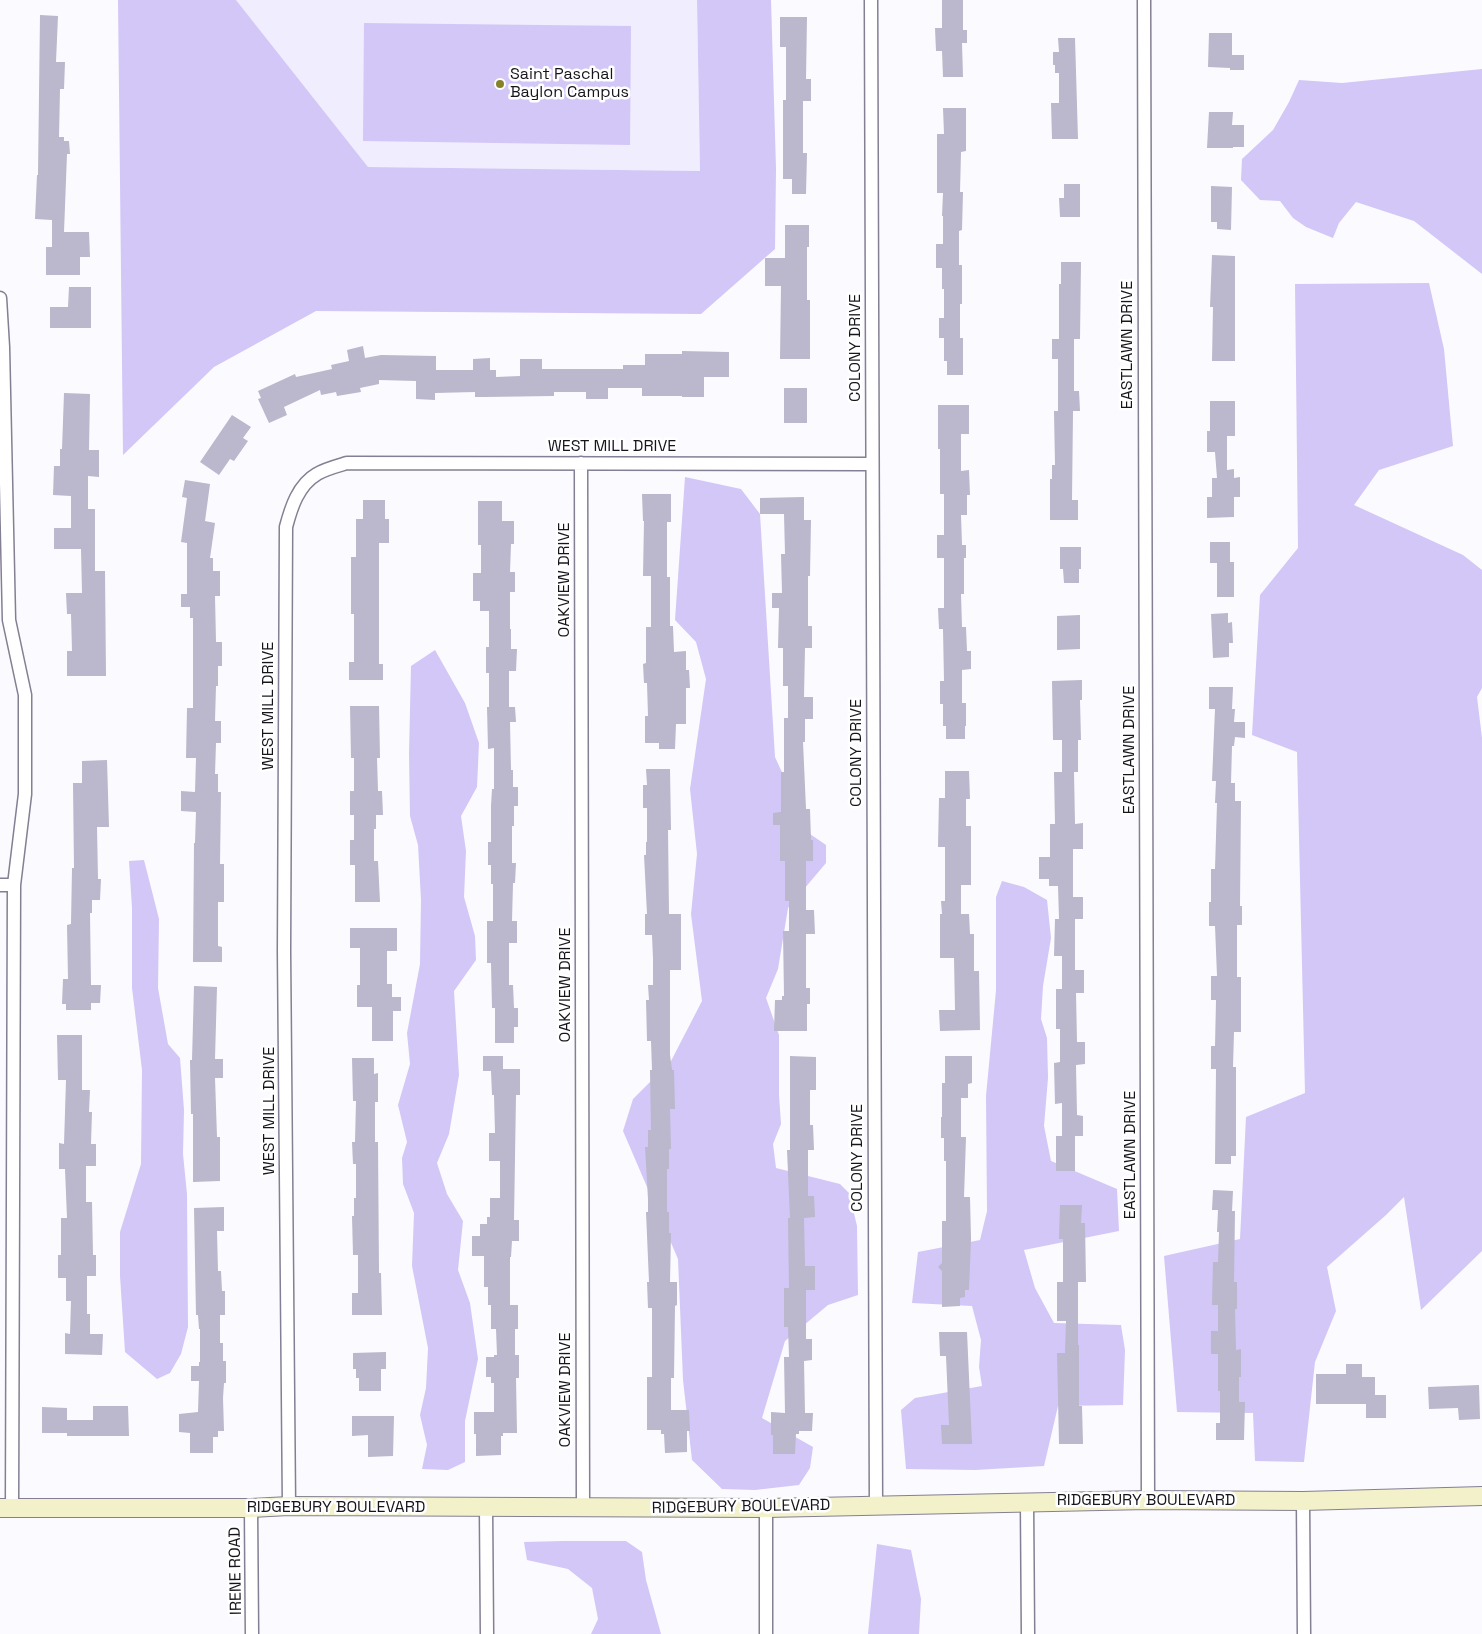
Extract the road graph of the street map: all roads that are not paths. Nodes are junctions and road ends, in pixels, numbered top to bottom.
1 (871, 0) edge
2 (1144, 0) edge
3 (0, 298) edge
4 (2, 347) edge
5 (581, 463) junction
6 (872, 464) junction
7 (4, 620) edge
8 (0, 885) edge
9 (14, 885) junction
10 (1482, 1496) edge
11 (1148, 1500) junction
12 (1303, 1501) junction
13 (1027, 1502) junction
14 (876, 1505) junction
15 (289, 1506) junction
16 (6, 1508) edge
17 (251, 1508) junction
18 (486, 1508) junction
19 (583, 1508) junction
20 (766, 1508) junction
21 (252, 1634) edge
22 (487, 1634) edge
23 (766, 1634) edge
24 (1028, 1634) edge
25 (1304, 1634) edge

1 - 6 street, COLONY DRIVE
2 - 11 street, EASTLAWN DRIVE
3 - 4 street
4 - 7 street
5 - 6 street, WEST MILL DRIVE
5 - 15 street, WEST MILL DRIVE
5 - 19 street, OAKVIEW DRIVE
6 - 14 street, COLONY DRIVE
7 - 9 street
8 - 9 street
9 - 16 street
10 - 12 street, RIDGEBURY BOULEVARD
11 - 12 street, RIDGEBURY BOULEVARD
11 - 13 street, RIDGEBURY BOULEVARD
12 - 25 street
13 - 14 street, RIDGEBURY BOULEVARD
13 - 24 street
14 - 20 street, RIDGEBURY BOULEVARD
15 - 17 street, RIDGEBURY BOULEVARD
15 - 18 street, RIDGEBURY BOULEVARD
16 - 17 street, RIDGEBURY BOULEVARD
17 - 21 street, IRENE ROAD
18 - 19 street, RIDGEBURY BOULEVARD
18 - 22 street
19 - 20 street, RIDGEBURY BOULEVARD
20 - 23 street

